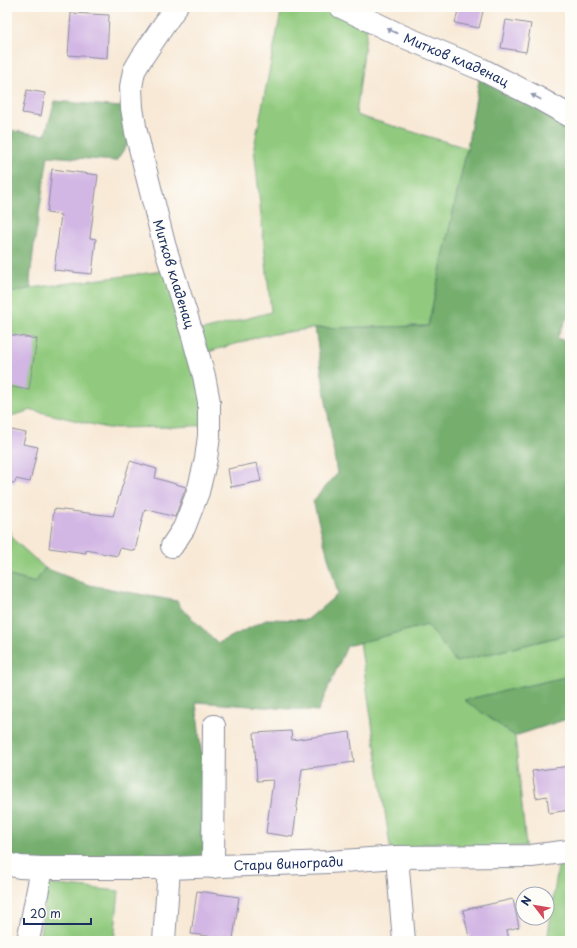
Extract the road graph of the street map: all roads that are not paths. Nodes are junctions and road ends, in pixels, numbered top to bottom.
1 (176, 7) edge
2 (341, 7) edge
3 (570, 116) edge
4 (172, 546) dead end
5 (214, 726) dead end
6 (570, 851) edge
7 (397, 857) junction
8 (7, 864) edge
9 (214, 867) junction
10 (42, 868) junction
11 (169, 868) junction
12 (28, 941) edge
13 (164, 941) edge
14 (404, 941) edge

1 - 4 street, Митков кладенац
3 -> 2 street, Митков кладенац
5 - 9 street
6 - 7 street, Стари виногради
7 - 9 street, Стари виногради
7 - 14 street
8 - 10 street, Стари виногради
9 - 11 street, Стари виногради
10 - 11 street, Стари виногради
10 - 12 street
11 - 13 street

